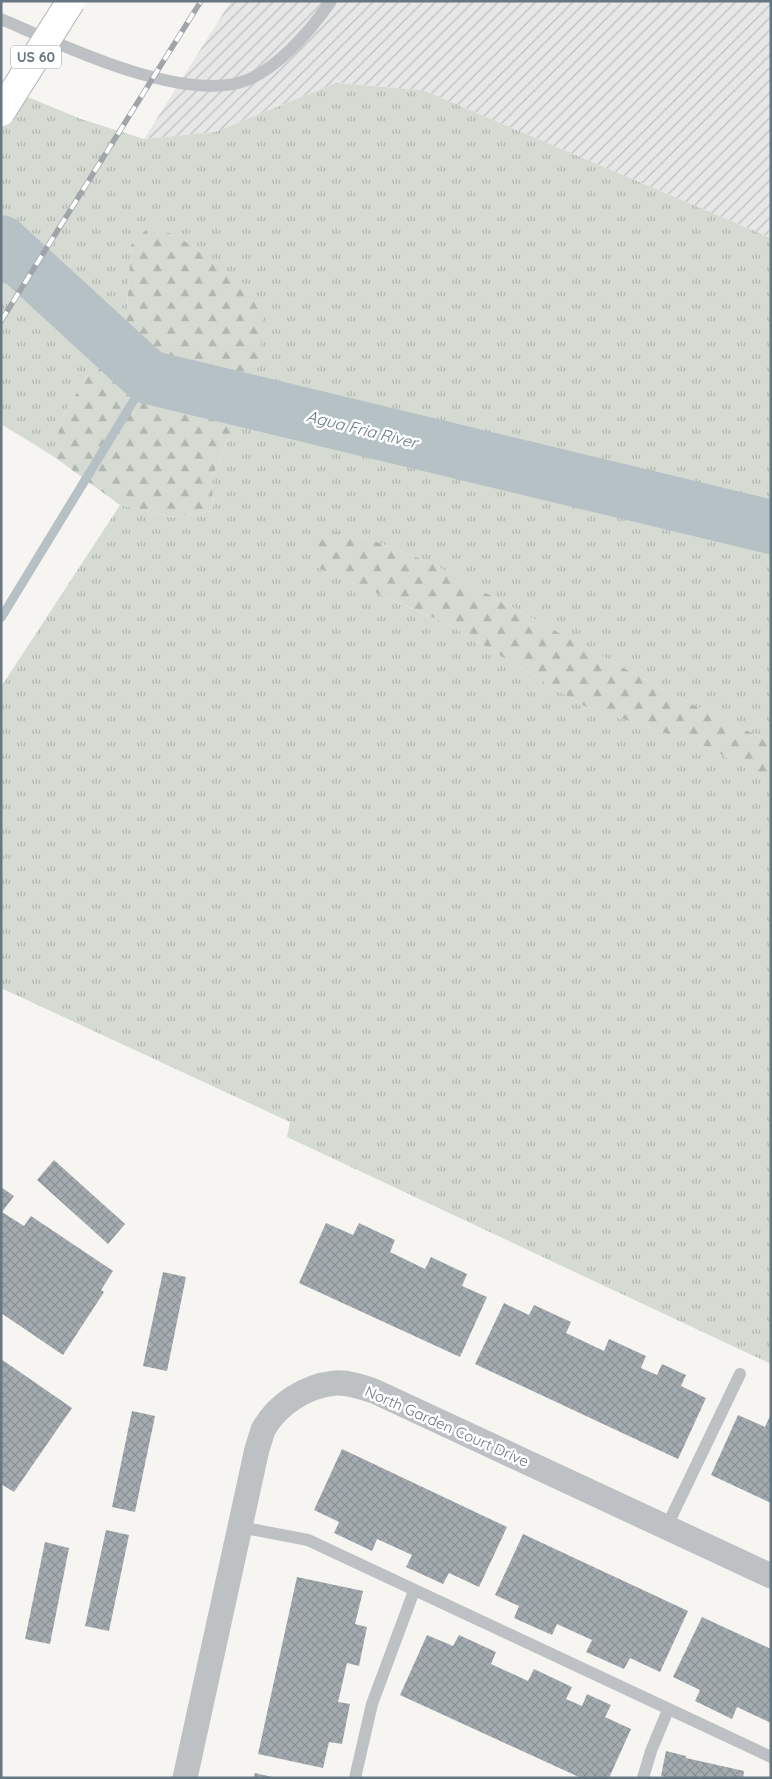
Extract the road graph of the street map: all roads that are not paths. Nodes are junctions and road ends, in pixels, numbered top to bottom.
1 (70, 1) edge
2 (331, 1) edge
3 (1, 19) edge
4 (1, 112) edge
5 (740, 1374) dead end
6 (240, 1527) junction
7 (666, 1528) junction
8 (771, 1576) edge
9 (414, 1591) junction
10 (668, 1710) junction
11 (771, 1757) edge
12 (185, 1778) edge
13 (355, 1778) edge
14 (643, 1778) edge

1 - 4 highway, US 60, bridge
2 - 3 lane
5 - 7 lane
6 - 7 street, North Garden Court Drive
6 - 9 lane
6 - 12 street, North Garden Court Drive
7 - 8 street, North Garden Court Drive
9 - 10 lane
9 - 13 lane
10 - 11 lane
10 - 14 lane

